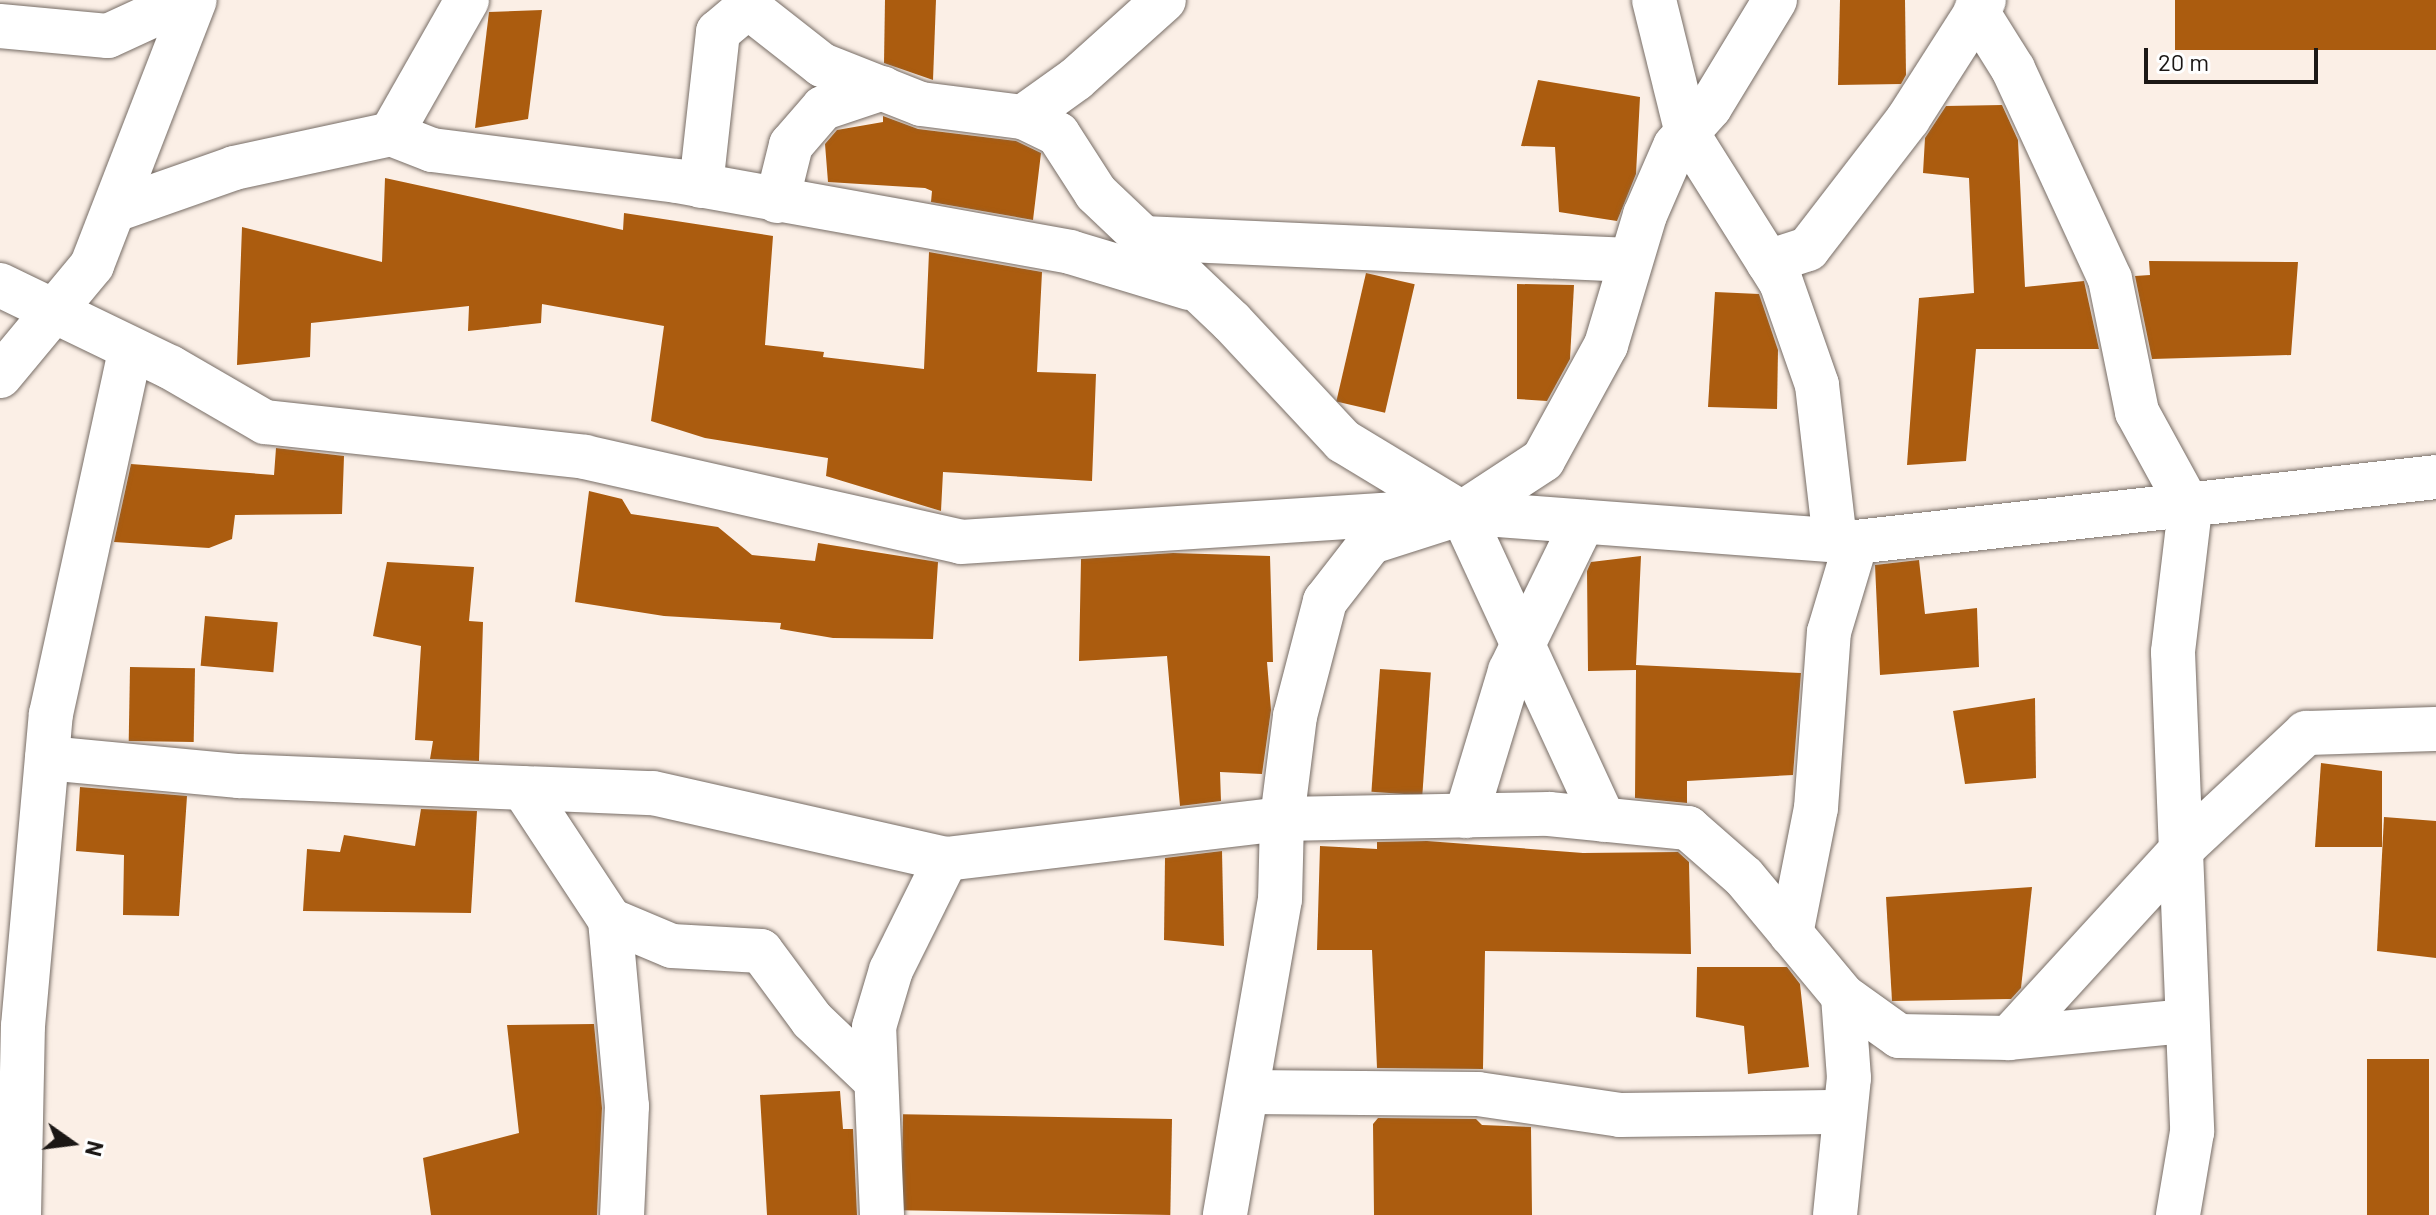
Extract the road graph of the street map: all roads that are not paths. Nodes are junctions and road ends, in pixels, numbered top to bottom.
1 (186, 0) edge
2 (195, 0) edge
3 (1164, 0) edge
4 (1654, 0) edge
5 (1775, 0) edge
6 (455, 3) edge
7 (748, 4) edge
8 (1980, 5) edge
9 (0, 26) edge
10 (883, 88) junction
11 (1023, 117) junction
12 (1687, 133) junction
13 (391, 134) junction
14 (701, 186) junction
15 (777, 201) junction
16 (115, 210) junction
17 (1144, 238) junction
18 (1631, 260) junction
19 (1768, 262) junction
20 (0, 285) edge
21 (1199, 292) junction
22 (57, 310) junction
23 (130, 351) junction
24 (0, 376) edge
25 (2436, 477) edge
26 (2190, 509) junction
27 (1462, 513) junction
28 (1583, 522) junction
29 (1846, 541) junction
30 (1520, 650) junction
31 (2436, 729) edge
32 (47, 758) junction
33 (523, 788) junction
34 (1466, 816) junction
35 (1282, 819) junction
36 (1604, 820) junction
37 (946, 859) junction
38 (2178, 859) junction
39 (610, 920) junction
40 (1791, 934) junction
41 (1843, 996) junction
42 (2186, 1021) junction
43 (2009, 1038) junction
44 (874, 1079) junction
45 (1247, 1092) junction
46 (1845, 1112) junction
47 (19, 1215) edge
48 (622, 1215) edge
49 (882, 1215) edge
50 (1225, 1215) edge
51 (1835, 1215) edge
52 (2178, 1215) edge

1 - 9 street
2 - 16 street
3 - 11 street
4 - 12 street
5 - 12 street
6 - 13 street
7 - 10 street
7 - 14 street
8 - 19 street
8 - 26 street
10 - 11 street
10 - 15 street
11 - 17 street
12 - 18 street
12 - 19 street
13 - 14 street
13 - 16 street
14 - 15 street
15 - 21 street
16 - 22 street
17 - 18 street
17 - 21 street
18 - 27 street
19 - 29 street
20 - 22 street
21 - 27 street
22 - 23 street
22 - 24 street
23 - 27 street
23 - 32 street
25 - 26 street
26 - 29 street
26 - 38 street
27 - 28 street
27 - 30 street
27 - 35 street
28 - 29 street
28 - 30 street
29 - 40 street
30 - 34 street
30 - 36 street
31 - 38 street
32 - 33 street
32 - 47 street
33 - 37 street
33 - 39 street
34 - 35 street
34 - 36 street
35 - 37 street
35 - 45 street
36 - 40 street
37 - 44 street
38 - 42 street
38 - 43 street
39 - 44 street
39 - 48 street
40 - 41 street
41 - 43 street
41 - 46 street
42 - 43 street
42 - 52 street
44 - 49 street
45 - 46 street
45 - 50 street
46 - 51 street

